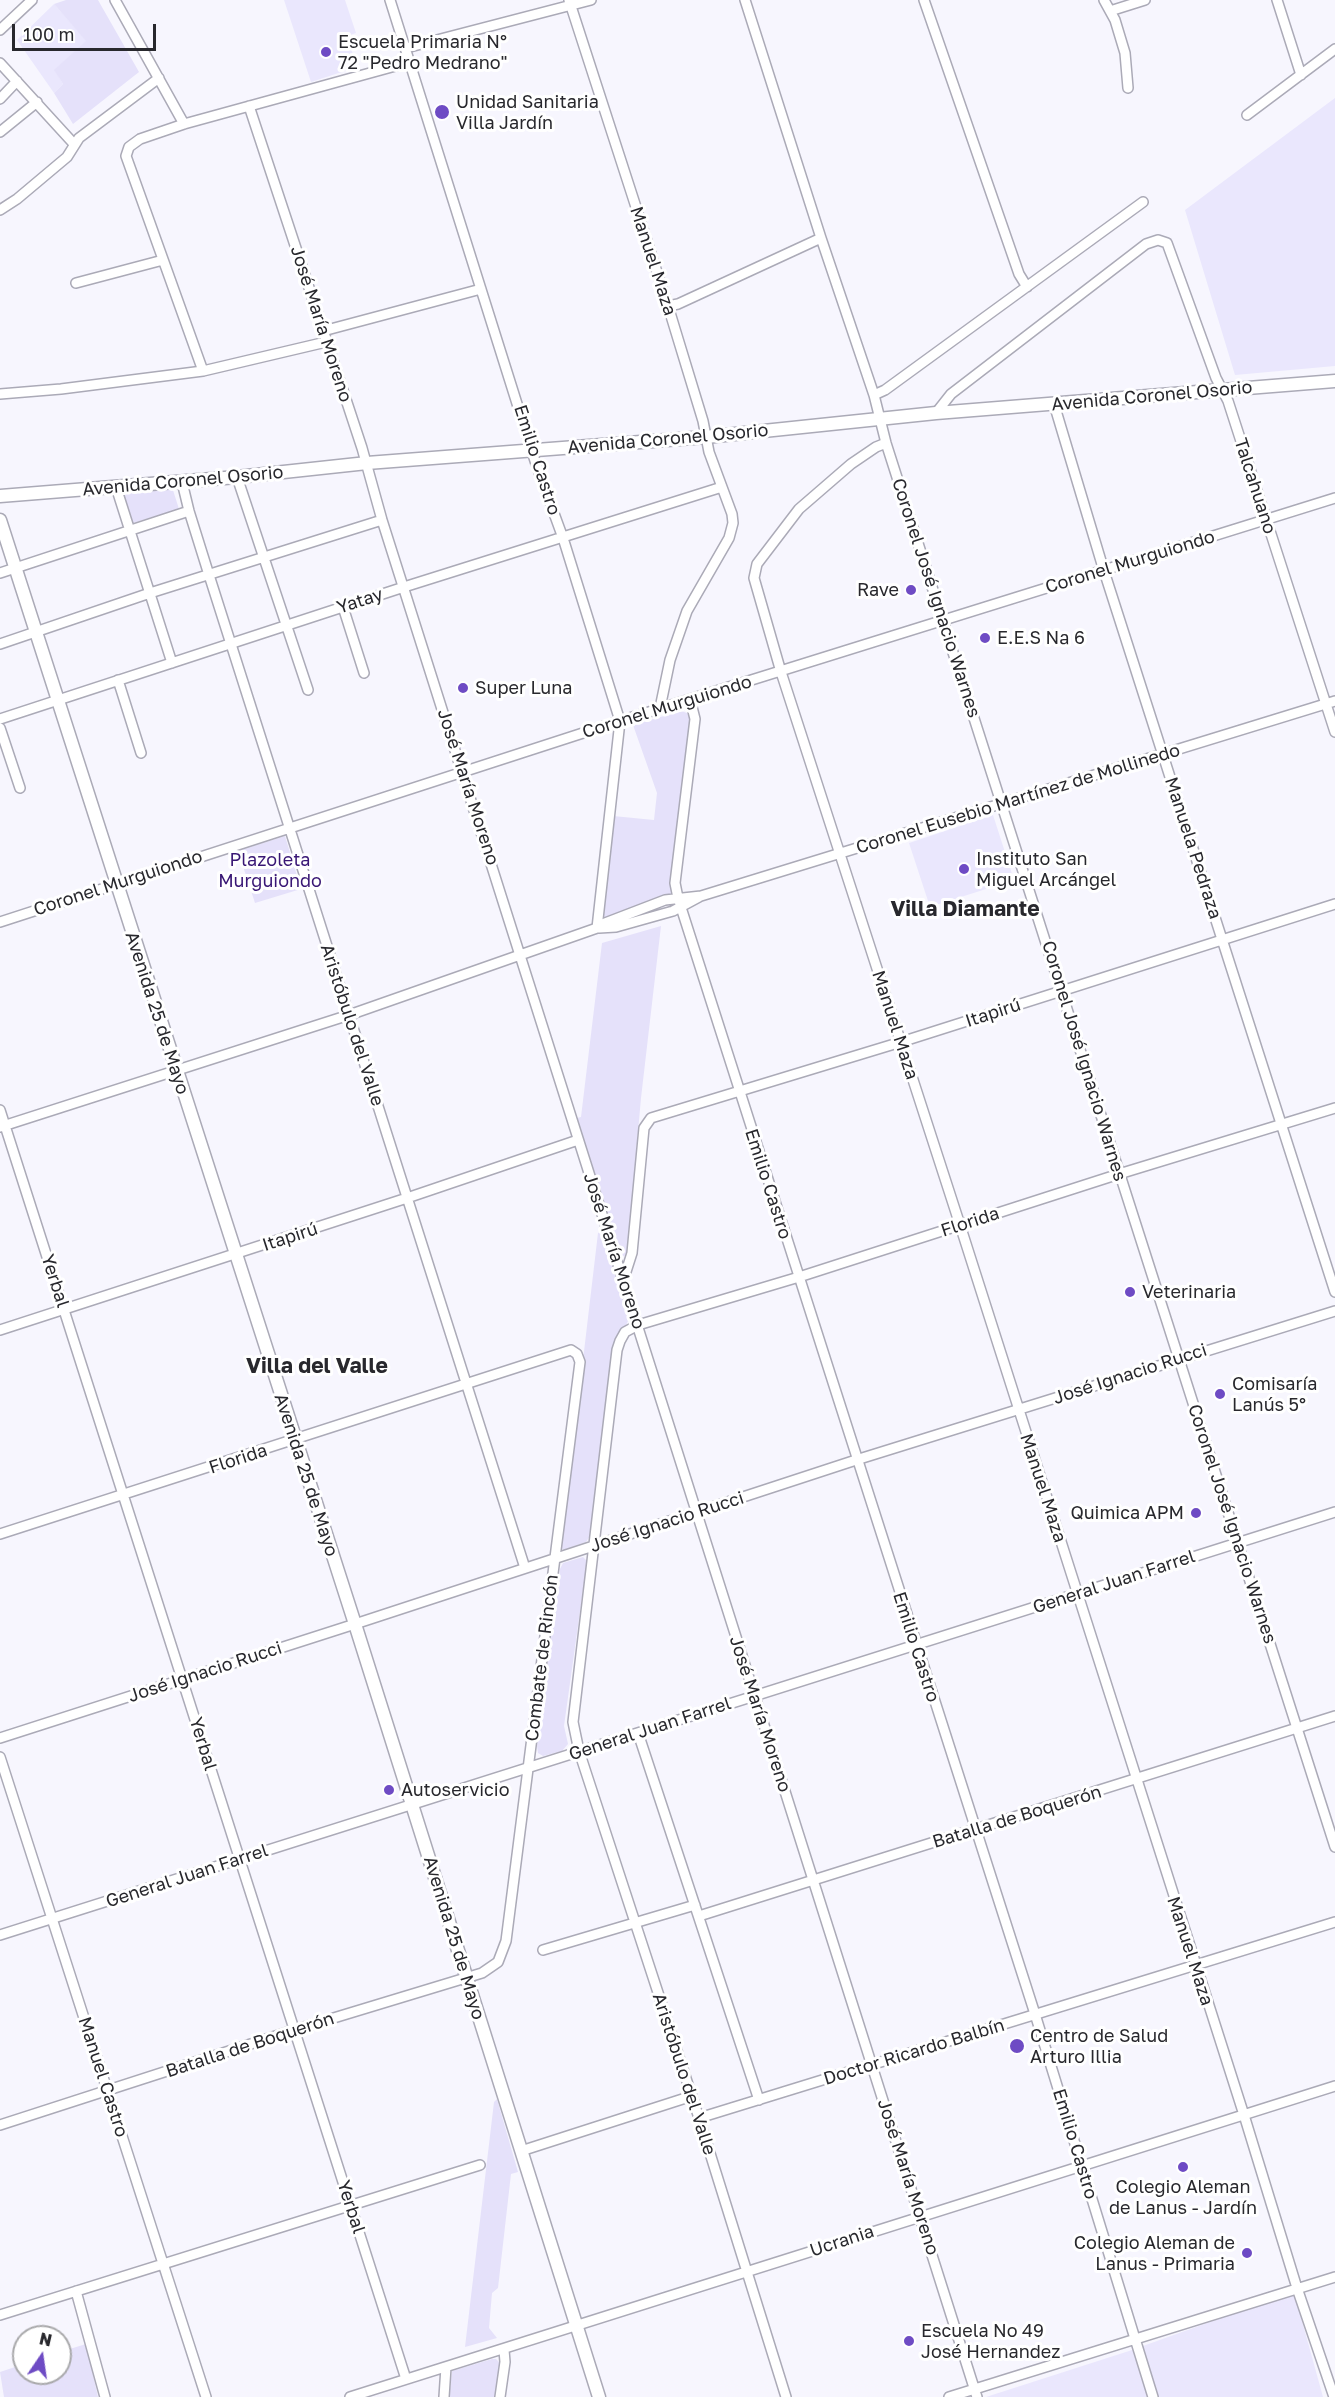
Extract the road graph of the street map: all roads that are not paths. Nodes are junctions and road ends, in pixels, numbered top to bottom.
1 (32, 0) edge
2 (115, 0) edge
3 (390, 0) edge
4 (591, 0) edge
5 (745, 0) edge
6 (924, 0) edge
7 (1104, 0) edge
8 (1145, 0) edge
9 (1277, 0) edge
10 (570, 3) edge
11 (1110, 11) junction
12 (0, 30) edge
13 (406, 48) junction
14 (1335, 49) edge
15 (410, 62) junction
16 (0, 63) edge
17 (1301, 75) junction
18 (159, 78) junction
19 (17, 81) junction
20 (1128, 88) dead end
21 (0, 99) edge
22 (37, 102) junction
23 (249, 106) junction
24 (1247, 116) dead end
25 (184, 124) junction
26 (0, 132) edge
27 (74, 144) junction
28 (1143, 202) dead end
29 (0, 210) edge
30 (820, 238) junction
31 (163, 260) junction
32 (76, 283) dead end
33 (1027, 287) junction
34 (481, 289) junction
35 (668, 306) junction
36 (323, 331) junction
37 (326, 342) junction
38 (203, 371) junction
39 (1335, 381) edge
40 (1221, 389) junction
41 (0, 394) edge
42 (874, 395) junction
43 (1054, 404) junction
44 (936, 413) junction
45 (881, 418) junction
46 (706, 437) junction
47 (886, 443) junction
48 (532, 452) junction
49 (367, 464) junction
50 (237, 477) junction
51 (182, 482) junction
52 (116, 487) junction
53 (722, 487) junction
54 (0, 496) edge
55 (1335, 498) edge
56 (189, 511) junction
57 (0, 520) edge
58 (382, 520) junction
59 (1265, 520) junction
60 (128, 531) junction
61 (563, 538) junction
62 (263, 557) junction
63 (14, 568) junction
64 (1104, 571) junction
65 (0, 573) edge
66 (208, 575) junction
67 (404, 587) junction
68 (150, 593) junction
69 (343, 607) junction
70 (943, 620) junction
71 (286, 626) junction
72 (35, 632) junction
73 (0, 644) edge
74 (231, 644) junction
75 (172, 663) junction
76 (781, 672) junction
77 (364, 673) dead end
78 (118, 680) junction
79 (308, 690) dead end
80 (690, 699) junction
81 (56, 701) junction
82 (1330, 702) edge
83 (660, 708) junction
84 (0, 719) edge
85 (620, 721) junction
86 (0, 728) edge
87 (1335, 732) edge
88 (141, 753) dead end
89 (1164, 755) junction
90 (463, 772) junction
91 (20, 788) dead end
92 (1003, 804) junction
93 (290, 828) junction
94 (840, 854) junction
95 (116, 883) junction
96 (679, 903) junction
97 (1335, 904) edge
98 (0, 922) edge
99 (597, 928) junction
100 (1222, 939) junction
101 (520, 953) junction
102 (1062, 991) junction
103 (349, 1015) junction
104 (900, 1042) junction
105 (176, 1071) junction
106 (739, 1093) junction
107 (1335, 1108) edge
108 (0, 1110) edge
109 (1282, 1125) junction
110 (2, 1126) edge
111 (578, 1140) junction
112 (1119, 1174) junction
113 (407, 1198) junction
114 (960, 1225) junction
115 (234, 1254) junction
116 (799, 1277) junction
117 (624, 1278) junction
118 (1335, 1292) edge
119 (64, 1309) junction
120 (1335, 1311) edge
121 (638, 1325) junction
122 (0, 1330) edge
123 (577, 1354) joint
124 (1179, 1358) junction
125 (468, 1385) junction
126 (1017, 1410) junction
127 (295, 1440) junction
128 (856, 1460) junction
129 (123, 1496) junction
130 (697, 1512) junction
131 (1335, 1512) edge
132 (0, 1534) edge
133 (1238, 1543) junction
134 (594, 1546) junction
135 (555, 1559) junction
136 (525, 1569) junction
137 (1077, 1594) junction
138 (354, 1624) junction
139 (915, 1645) junction
140 (183, 1680) junction
141 (754, 1696) junction
142 (1335, 1716) edge
143 (1297, 1728) junction
144 (638, 1733) junction
145 (0, 1738) edge
146 (579, 1751) junction
147 (0, 1757) edge
148 (527, 1769) junction
149 (1136, 1781) junction
150 (412, 1804) junction
151 (975, 1831) junction
152 (1335, 1848) edge
153 (240, 1859) junction
154 (813, 1880) junction
155 (695, 1905) junction
156 (699, 1917) junction
157 (53, 1919) junction
158 (635, 1922) junction
159 (1335, 1922) edge
160 (0, 1935) edge
161 (543, 1950) dead end
162 (498, 1962) joint
163 (1194, 1965) junction
164 (466, 1978) junction
165 (1035, 2014) junction
166 (294, 2030) junction
167 (872, 2066) junction
168 (1335, 2086) edge
169 (107, 2090) junction
170 (692, 2096) junction
171 (759, 2100) junction
172 (1244, 2115) junction
173 (699, 2118) junction
174 (0, 2125) edge
175 (521, 2151) junction
176 (480, 2165) dead end
177 (1081, 2165) junction
178 (350, 2206) junction
179 (921, 2215) junction
180 (164, 2264) junction
181 (747, 2272) junction
182 (1335, 2277) edge
183 (1297, 2288) junction
184 (76, 2291) junction
185 (0, 2315) edge
186 (576, 2326) junction
187 (1134, 2338) junction
188 (504, 2349) junction
189 (446, 2367) junction
190 (406, 2379) junction
191 (976, 2393) edge
192 (105, 2397) edge
193 (206, 2397) edge
194 (350, 2397) edge
195 (444, 2397) edge
196 (500, 2397) edge
197 (599, 2397) edge
198 (786, 2397) edge
199 (949, 2397) edge
200 (1153, 2397) edge
201 (1334, 2397) edge

1 - 12 street
2 - 18 street
3 - 13 street, Emilio Castro
4 - 10 street
5 - 30 street, Coronel José Ignacio Warnes
6 - 33 street
7 - 11 street
8 - 11 street
9 - 17 street
10 - 13 street
10 - 35 street, Manuel Maza
11 - 20 street
13 - 15 street, Emilio Castro
14 - 17 street
15 - 23 street
15 - 34 street, Emilio Castro
16 - 19 street
17 - 24 street
18 - 25 street
18 - 27 street
19 - 21 street
19 - 22 street
22 - 26 street
22 - 27 street
23 - 25 street
23 - 36 street, José María Moreno
25 - 31 street
27 - 29 street
28 - 33 street
30 - 35 street
30 - 42 street, Coronel José Ignacio Warnes
31 - 32 street
31 - 38 street
33 - 42 street
34 - 36 street
34 - 48 street, Emilio Castro
35 - 46 street, Manuel Maza
36 - 37 street, José María Moreno
37 - 38 street
37 - 49 street, José María Moreno
38 - 41 street
39 - 40 main road, Avenida Coronel Osorio
40 - 43 main road, Avenida Coronel Osorio
40 - 44 street, Talcahuano
40 - 59 street, Talcahuano
42 - 45 street, Coronel José Ignacio Warnes
43 - 44 main road, Avenida Coronel Osorio
43 - 64 street, Manuela Pedraza
44 - 45 main road, Avenida Coronel Osorio
45 - 46 main road, Avenida Coronel Osorio
45 - 47 street, Coronel José Ignacio Warnes
46 - 48 main road, Avenida Coronel Osorio
46 - 53 street, Manuel Maza
47 - 70 street, Coronel José Ignacio Warnes
47 - 76 street, Manuel Maza
48 - 49 main road, Avenida Coronel Osorio
48 - 61 street, Emilio Castro
49 - 50 main road, Avenida Coronel Osorio
49 - 58 street, José María Moreno
50 - 51 main road, Avenida Coronel Osorio
50 - 62 street
51 - 52 main road, Avenida Coronel Osorio
51 - 56 street, Aristóbulo del Valle
52 - 54 main road, Avenida Coronel Osorio
52 - 60 street
53 - 61 street, Yatay
53 - 83 street, Manuel Maza
55 - 59 street, Coronel Murguiondo
56 - 60 street
56 - 66 street, Aristóbulo del Valle
57 - 63 main road, Avenida 25 de Mayo
58 - 62 street
58 - 67 street, José María Moreno
59 - 64 street, Coronel Murguiondo
59 - 82 street, Talcahuano
60 - 63 street
60 - 68 street
61 - 67 street, Yatay
61 - 85 street, Emilio Castro
62 - 66 street
62 - 71 street
63 - 65 street
63 - 72 main road, Avenida 25 de Mayo
64 - 70 street, Coronel Murguiondo
64 - 89 street, Manuela Pedraza
66 - 68 street
66 - 74 street, Aristóbulo del Valle
67 - 69 street, Yatay
67 - 90 street, José María Moreno
68 - 72 street
68 - 75 street
69 - 71 street, Yatay
69 - 77 street
70 - 76 street, Coronel Murguiondo
70 - 92 street, Coronel José Ignacio Warnes
71 - 74 street, Yatay
71 - 79 street
72 - 73 street
72 - 81 main road, Avenida 25 de Mayo
74 - 75 street, Yatay
74 - 93 street, Aristóbulo del Valle
75 - 78 street, Yatay
76 - 80 street, Coronel Murguiondo
76 - 94 street, Manuel Maza
78 - 81 street, Yatay
78 - 88 street
80 - 83 street, Coronel Murguiondo
80 - 96 street, Emilio Castro
81 - 84 street, Yatay
81 - 95 main road, Avenida 25 de Mayo
82 - 87 street, Talcahuano
82 - 89 street, Coronel Eusebio Martínez de Mollinedo
83 - 85 street, Coronel Murguiondo
85 - 90 street, Coronel Murguiondo
85 - 99 street, Emilio Castro
86 - 91 street
89 - 92 street, Coronel Eusebio Martínez de Mollinedo
89 - 100 street, Manuela Pedraza
90 - 93 street, Coronel Murguiondo
90 - 101 street, José María Moreno
92 - 94 street, Coronel Eusebio Martínez de Mollinedo
92 - 102 street, Coronel José Ignacio Warnes
93 - 95 street, Coronel Murguiondo
93 - 103 street, Aristóbulo del Valle
94 - 96 street, Coronel Eusebio Martínez de Mollinedo
94 - 104 street, Manuel Maza
95 - 98 street, Coronel Murguiondo
95 - 105 main road, Avenida 25 de Mayo
96 - 99 street, Coronel Eusebio Martínez de Mollinedo
96 - 106 street, Emilio Castro
97 - 100 street, Itapirú
99 - 101 street, Coronel Eusebio Martínez de Mollinedo
100 - 102 street, Itapirú
100 - 109 street, Manuela Pedraza
101 - 103 street, Coronel Eusebio Martínez de Mollinedo
101 - 111 street, José María Moreno
102 - 104 street, Itapirú
102 - 112 street, Coronel José Ignacio Warnes
103 - 105 street, Coronel Eusebio Martínez de Mollinedo
103 - 113 street, Aristóbulo del Valle
104 - 106 street, Itapirú
104 - 114 street, Manuel Maza
105 - 110 street, Coronel Eusebio Martínez de Mollinedo
105 - 115 main road, Avenida 25 de Mayo
106 - 116 street, Emilio Castro
106 - 117 street, Itapirú
107 - 109 street, Florida
108 - 110 street, Yerbal
109 - 112 street, Florida
109 - 118 street, Manuela Pedraza
110 - 119 street, Yerbal
111 - 113 street, Itapirú
111 - 117 street, José María Moreno
112 - 114 street, Florida
112 - 124 street, Coronel José Ignacio Warnes
113 - 115 street, Itapirú
113 - 125 street, Aristóbulo del Valle
114 - 116 street, Florida
114 - 126 street, Manuel Maza
115 - 119 street, Itapirú
115 - 127 main road, Avenida 25 de Mayo
116 - 121 street, Florida
116 - 128 street, Emilio Castro
117 - 121 street, José María Moreno
119 - 122 street, Itapirú
119 - 129 street, Yerbal
120 - 124 street, José Ignacio Rucci
121 - 130 street, José María Moreno
121 - 134 street, Aristóbulo del Valle
123 - 125 street, Florida
123 - 135 street, Combate de Rincón
124 - 126 street, José Ignacio Rucci
124 - 133 street, Coronel José Ignacio Warnes
125 - 127 street, Florida
125 - 136 street, Aristóbulo del Valle
126 - 128 street, José Ignacio Rucci
126 - 137 street, Manuel Maza
127 - 129 street, Florida
127 - 138 main road, Avenida 25 de Mayo
128 - 130 street, José Ignacio Rucci
128 - 139 street, Emilio Castro
129 - 132 street, Florida
129 - 140 street, Yerbal
130 - 134 street, José Ignacio Rucci
130 - 141 street, José María Moreno
131 - 133 street, General Juan Farrel
133 - 137 street, General Juan Farrel
133 - 143 street, Coronel José Ignacio Warnes
134 - 135 street, José Ignacio Rucci
134 - 146 street, Aristóbulo del Valle
135 - 136 street, José Ignacio Rucci
135 - 148 street, Combate de Rincón
136 - 138 street, José Ignacio Rucci
137 - 139 street, General Juan Farrel
137 - 149 street, Manuel Maza
138 - 140 street, José Ignacio Rucci
138 - 150 main road, Avenida 25 de Mayo
139 - 141 street, General Juan Farrel
139 - 151 street, Emilio Castro
140 - 145 street, José Ignacio Rucci
140 - 153 street, Yerbal
141 - 144 street, General Juan Farrel
141 - 154 street, José María Moreno
142 - 143 street, Batalla de Boquerón
143 - 149 street, Batalla de Boquerón
143 - 152 street, Coronel José Ignacio Warnes
144 - 146 street, General Juan Farrel
144 - 155 street
146 - 148 street, General Juan Farrel
146 - 158 street, Aristóbulo del Valle
147 - 157 street, Manuel Castro
148 - 150 street, General Juan Farrel
148 - 162 street, Combate de Rincón
149 - 151 street, Batalla de Boquerón
149 - 163 street, Manuel Maza
150 - 153 street, General Juan Farrel
150 - 164 main road, Avenida 25 de Mayo
151 - 154 street, Batalla de Boquerón
151 - 165 street, Emilio Castro
153 - 157 street, General Juan Farrel
153 - 166 street, Yerbal
154 - 156 street, Batalla de Boquerón
154 - 167 street, José María Moreno
155 - 156 street
155 - 158 street
156 - 171 street
157 - 160 street, General Juan Farrel
157 - 169 street, Manuel Castro
158 - 161 street
158 - 170 street, Aristóbulo del Valle
159 - 163 street, Doctor Ricardo Balbín
162 - 164 street, Batalla de Boquerón
163 - 165 street, Doctor Ricardo Balbín
163 - 172 street, Manuel Maza
164 - 166 street, Batalla de Boquerón
164 - 175 main road, Avenida 25 de Mayo
165 - 167 street, Doctor Ricardo Balbín
165 - 177 street, Emilio Castro
166 - 169 street, Batalla de Boquerón
166 - 178 street, Yerbal
167 - 171 street, Doctor Ricardo Balbín
167 - 179 street, José María Moreno
168 - 172 street, Ucrania
169 - 174 street, Batalla de Boquerón
169 - 180 street, Manuel Castro
170 - 173 street, Aristóbulo del Valle
170 - 175 street
171 - 173 street, Doctor Ricardo Balbín
172 - 177 street, Ucrania
172 - 183 street, Manuel Maza
173 - 181 street, Aristóbulo del Valle
175 - 186 main road, Avenida 25 de Mayo
176 - 178 street
177 - 179 street, Ucrania
177 - 187 street, Emilio Castro
178 - 180 street
178 - 190 street, Yerbal
179 - 181 street, Ucrania
179 - 191 street, José María Moreno
180 - 184 street
180 - 193 street, Manuel Castro
181 - 186 street, Ucrania
181 - 198 street, Aristóbulo del Valle
182 - 183 street
183 - 187 street
183 - 201 street, Manuel Maza
184 - 185 street
184 - 192 street
186 - 188 street, Ucrania
186 - 197 main road, Avenida 25 de Mayo
187 - 191 street
187 - 200 street, Emilio Castro
188 - 189 street, Ucrania
188 - 196 street
189 - 190 street, Ucrania
189 - 195 street
190 - 194 street, Ucrania
191 - 199 street

